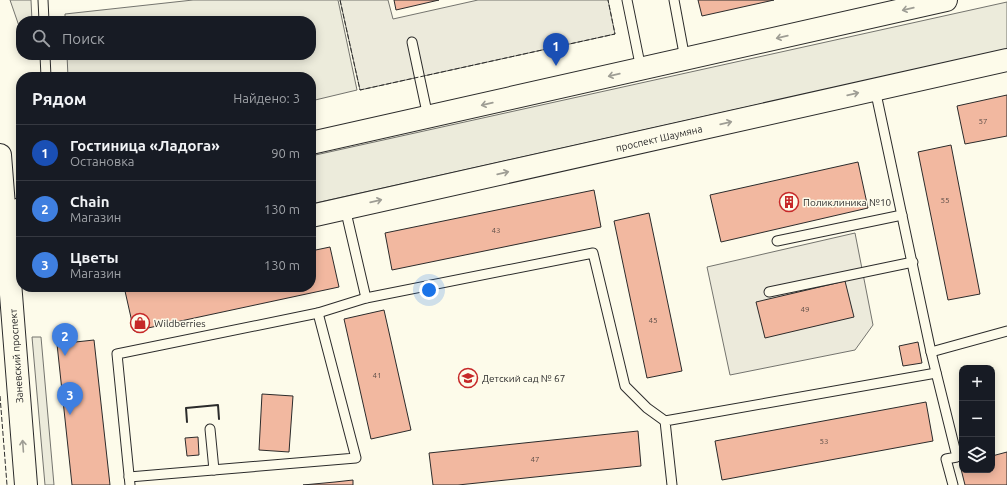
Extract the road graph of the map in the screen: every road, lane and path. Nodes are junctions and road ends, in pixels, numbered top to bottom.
1 (43, 0) edge
2 (627, 0) edge
3 (674, 0) edge
4 (946, 0) edge
5 (44, 16) edge
6 (412, 42) dead end
7 (685, 59) junction
8 (45, 60) edge
9 (1007, 60) edge
10 (641, 69) junction
11 (46, 72) edge
12 (875, 89) junction
13 (428, 117) junction
14 (316, 142) edge
15 (0, 155) edge
16 (345, 208) junction
17 (9, 212) edge
18 (316, 215) edge
19 (902, 215) junction
20 (778, 241) dead end
21 (913, 262) junction
22 (10, 271) edge
23 (769, 292) dead end
24 (366, 298) junction
25 (318, 313) junction
26 (1007, 331) edge
27 (931, 352) junction
28 (936, 373) junction
29 (665, 421) junction
30 (210, 429) dead end
31 (214, 470) junction
32 (129, 481) edge
33 (26, 485) edge
34 (672, 485) edge
35 (953, 485) edge

1 - 5 lane
2 - 10 lane
3 - 7 lane
4 -> 7 street
6 - 13 lane
7 - 10 street
8 - 11 lane
9 - 12 street, проспект Шаумяна
10 -> 13 street
16 -> 12 street, проспект Шаумяна
12 - 19 lane
13 - 14 street
15 - 17 street, Заневский проспект
16 - 18 street, проспект Шаумяна
16 - 24 lane
17 - 22 street, Заневский проспект
19 - 20 lane
19 - 21 lane
21 - 23 lane
21 - 27 lane
33 -> 22 street, Заневский проспект
24 - 25 lane
24 - 29 lane
25 - 31 lane
25 - 32 lane
26 - 27 lane
27 - 28 lane
28 - 29 lane
28 - 35 lane
29 - 34 lane
30 - 31 lane
31 - 32 lane

